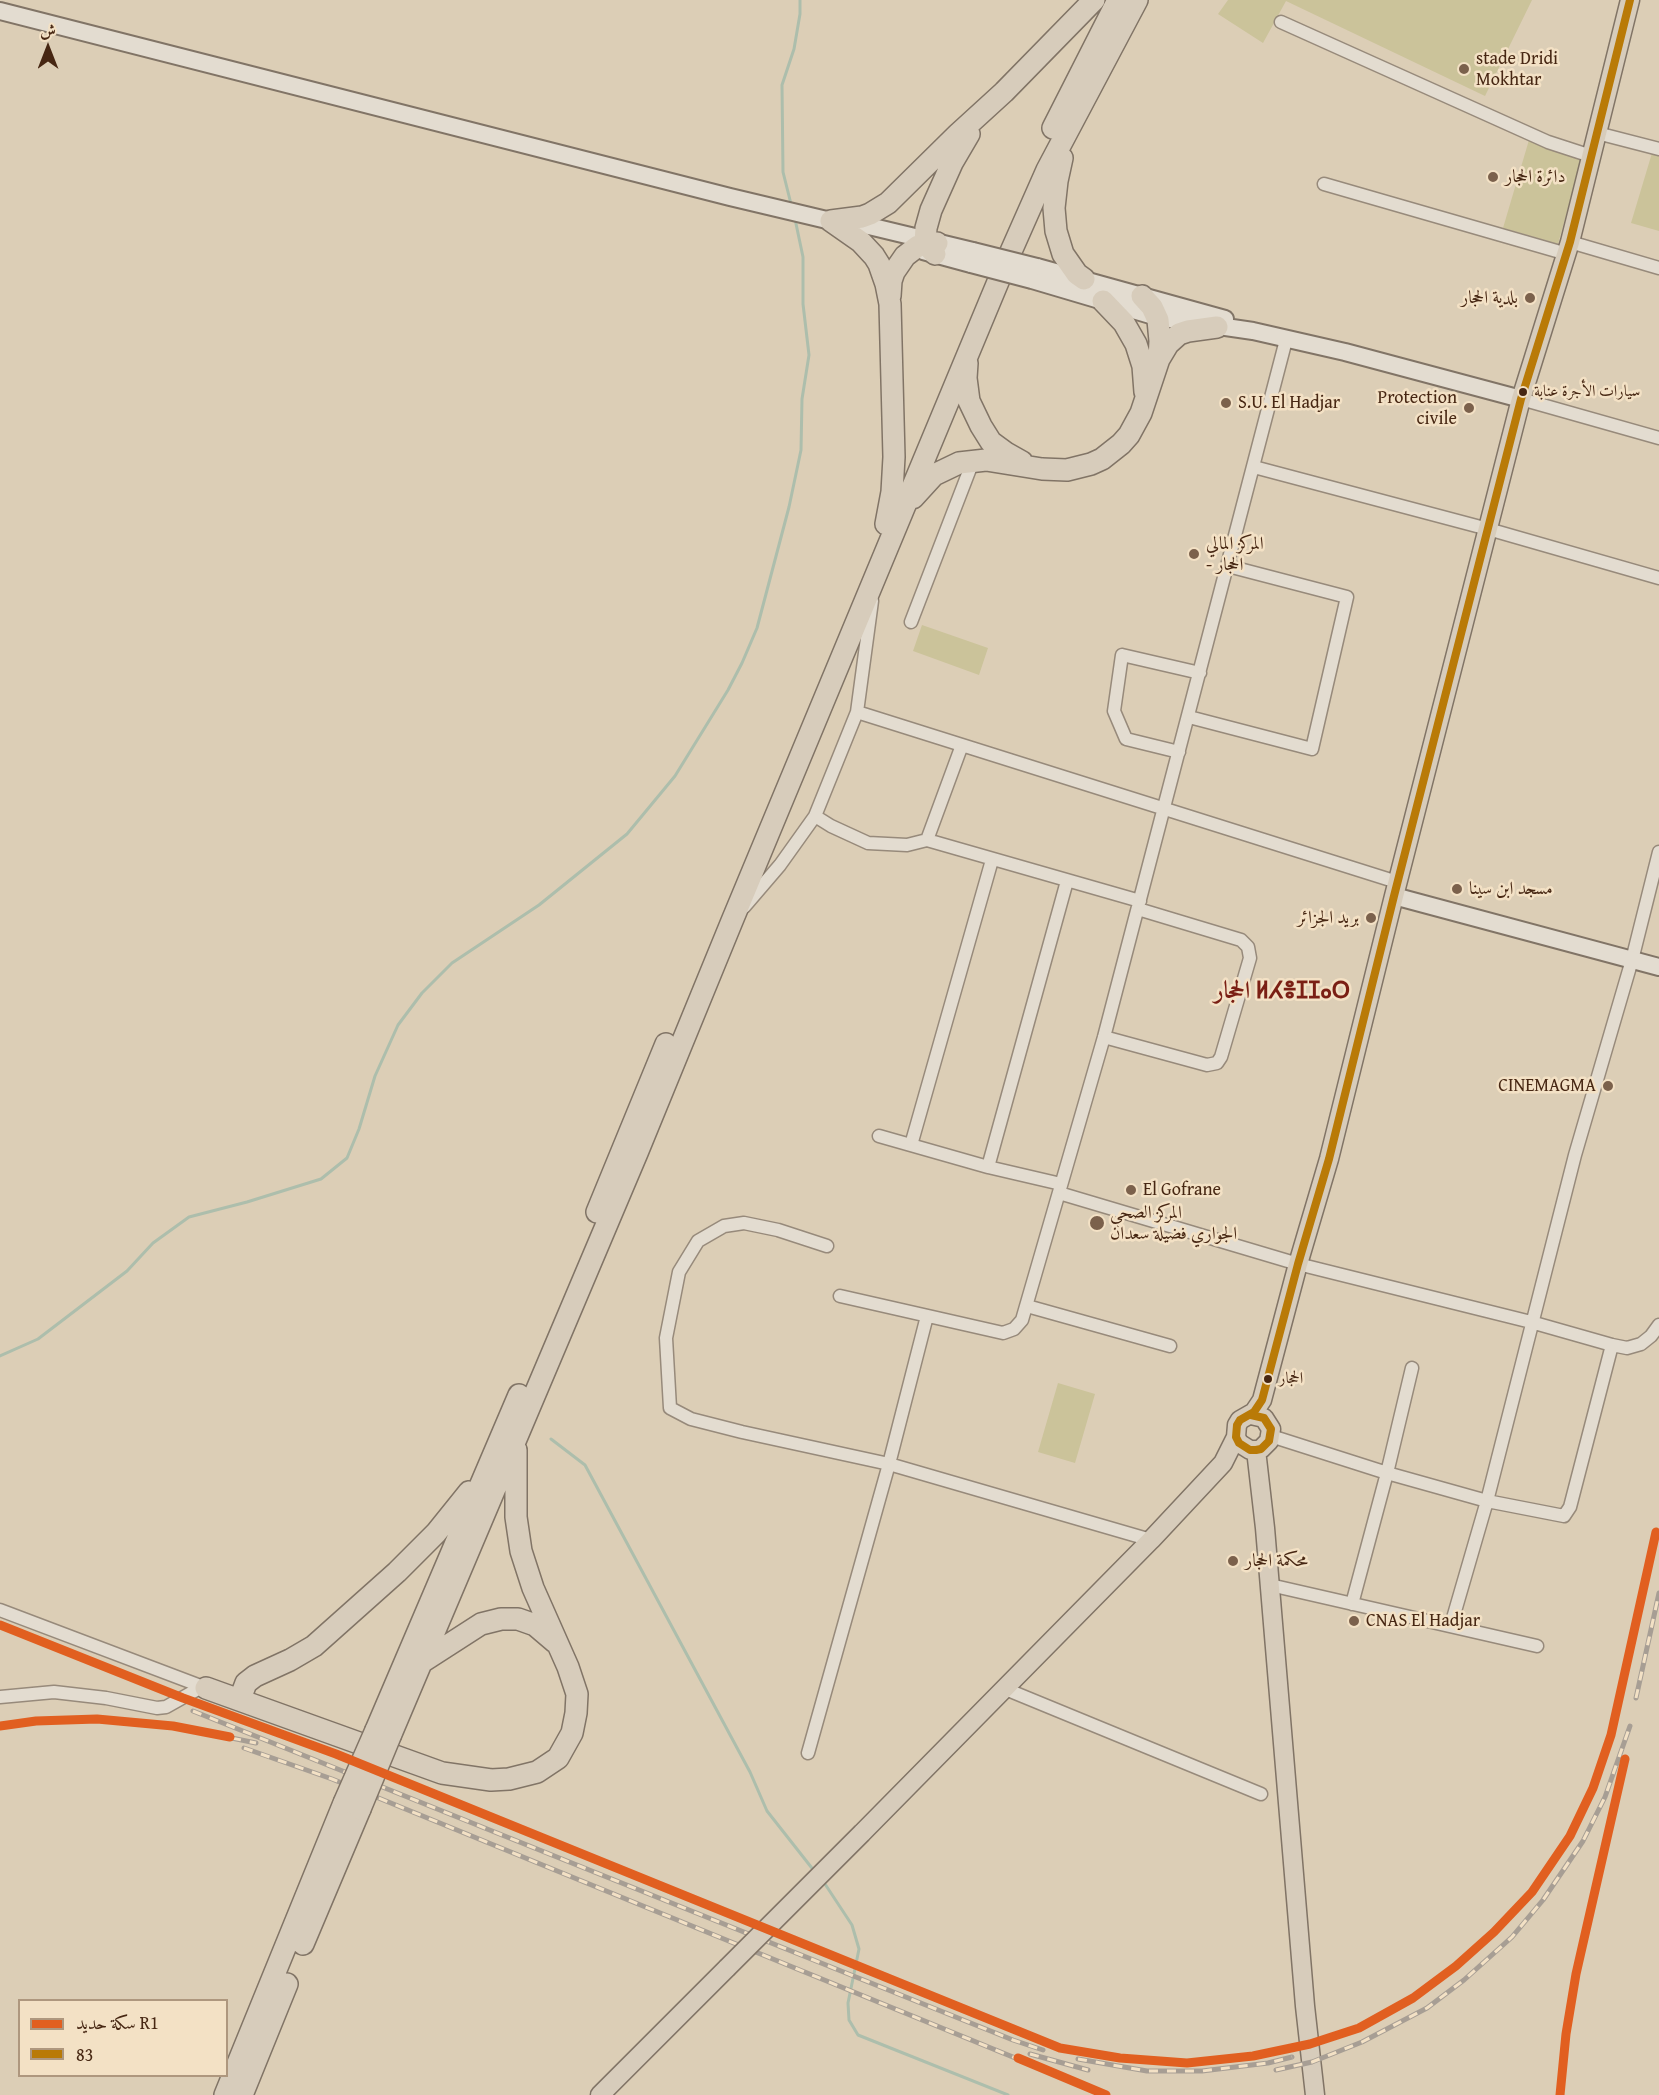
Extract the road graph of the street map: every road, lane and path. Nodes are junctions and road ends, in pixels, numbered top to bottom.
1 (1095, 0) edge
2 (1118, 0) edge
3 (1137, 0) edge
4 (1630, 0) edge
5 (0, 11) edge
6 (1281, 22) dead end
7 (1004, 92) junction
8 (1068, 128) junction
9 (1597, 134) junction
10 (1659, 149) edge
11 (1591, 156) junction
12 (1324, 184) dead end
13 (827, 220) junction
14 (927, 246) junction
15 (1568, 248) junction
16 (1659, 268) edge
17 (1034, 273) junction
18 (1084, 279) junction
19 (1142, 296) junction
20 (1103, 301) junction
21 (890, 304) junction
22 (1157, 316) junction
23 (1217, 327) junction
24 (1253, 331) junction
25 (1286, 340) junction
26 (968, 354) junction
27 (1159, 359) junction
28 (1521, 399) junction
29 (1145, 401) junction
30 (1659, 438) edge
31 (973, 461) junction
32 (1030, 466) junction
33 (1254, 467) junction
34 (893, 519) junction
35 (1488, 529) junction
36 (1228, 566) junction
37 (875, 577) junction
38 (1659, 578) edge
39 (911, 622) dead end
40 (1200, 673) junction
41 (857, 712) junction
42 (1189, 717) junction
43 (962, 745) junction
44 (1179, 752) junction
45 (1165, 808) junction
46 (815, 816) junction
47 (927, 840) junction
48 (1659, 852) edge
49 (992, 860) junction
50 (1067, 881) junction
51 (1396, 889) junction
52 (1139, 905) junction
53 (732, 921) junction
54 (1632, 960) junction
55 (1659, 967) edge
56 (1104, 1037) junction
57 (879, 1136) dead end
58 (911, 1145) junction
59 (988, 1167) junction
60 (1060, 1189) junction
61 (827, 1246) dead end
62 (1298, 1264) junction
63 (840, 1296) dead end
64 (1027, 1306) junction
65 (927, 1316) junction
66 (1531, 1322) junction
67 (1659, 1325) edge
68 (1612, 1345) junction
69 (1170, 1346) dead end
70 (1412, 1368) dead end
71 (1258, 1417) junction
72 (1271, 1436) junction
73 (1236, 1437) junction
74 (516, 1438) junction
75 (1253, 1450) junction
76 (1223, 1463) junction
77 (889, 1464) junction
78 (486, 1471) junction
79 (1387, 1473) junction
80 (1487, 1501) junction
81 (1151, 1540) junction
82 (1270, 1585) junction
83 (1352, 1604) junction
84 (0, 1610) edge
85 (1451, 1625) junction
86 (557, 1644) junction
87 (1537, 1646) dead end
88 (422, 1662) junction
89 (206, 1688) junction
90 (1003, 1688) junction
91 (0, 1697) edge
92 (240, 1699) junction
93 (384, 1732) junction
94 (808, 1753) dead end
95 (1262, 1794) dead end
96 (352, 1806) junction
97 (225, 2095) edge
98 (242, 2095) edge
99 (600, 2095) edge
100 (1315, 2095) edge

1 - 7 highway
2 - 34 highway
3 - 8 highway
4 - 9 main road
5 - 13 main road
6 - 11 street
7 - 13 highway
7 - 14 highway
8 - 18 highway
8 - 26 highway
9 - 10 street
9 - 11 main road
11 - 15 main road
12 - 15 street
13 - 14 main road
13 - 21 highway
14 - 17 main road, bridge
14 - 21 highway
15 - 16 street
15 - 28 main road
17 - 18 main road
17 - 20 main road
18 - 19 main road
19 - 22 highway
19 - 24 main road
20 - 22 main road
20 - 29 highway
21 - 34 highway
22 - 23 main road
22 - 27 highway
23 - 24 main road
23 - 27 highway
24 - 25 main road
25 - 28 main road
25 - 33 street
26 - 32 highway
26 - 34 highway
27 - 29 highway
28 - 30 street
28 - 35 main road
29 - 32 highway
31 - 32 highway
31 - 34 highway
31 - 39 street
33 - 35 street
33 - 36 street
34 - 37 highway
34 - 78 highway
35 - 38 street
35 - 51 main road
36 - 40 street
36 - 42 street
37 - 41 street
37 - 53 highway
40 - 42 street
40 - 44 street
41 - 43 street
41 - 46 street
42 - 44 street
43 - 45 street
43 - 47 street
44 - 45 street
45 - 51 street
45 - 52 street
46 - 47 street
46 - 53 street
47 - 49 street
48 - 54 street
49 - 50 street
49 - 58 street
50 - 52 street
50 - 59 street
51 - 54 main road
51 - 62 main road
52 - 56 street
52 - 56 street
53 - 74 highway
54 - 55 main road
54 - 66 street
56 - 60 street
57 - 58 street
58 - 59 street
59 - 60 street
60 - 62 street
60 - 64 street
61 - 77 street
62 - 66 street
62 - 71 main road
63 - 65 street
64 - 65 street
64 - 69 street
65 - 77 street
66 - 68 street
66 - 80 street
67 - 68 street
68 - 80 street
70 - 79 street
71 - 72 main road
71 - 73 main road
72 - 75 main road
72 - 79 street
73 - 75 main road
73 - 76 main road
74 - 86 highway
74 - 88 highway
75 - 76 main road
75 - 82 main road
76 - 81 main road
77 - 81 street
77 - 94 street
78 - 92 highway
78 - 93 highway
79 - 80 street
79 - 83 street
80 - 85 street
81 - 90 main road
82 - 83 street
82 - 100 main road
83 - 85 street
84 - 89 street
85 - 87 street
86 - 88 highway
86 - 92 highway
88 - 93 highway
89 - 91 street
89 - 92 highway
90 - 95 street
90 - 99 main road, bridge
93 - 96 highway, bridge
96 - 97 highway
96 - 98 highway

